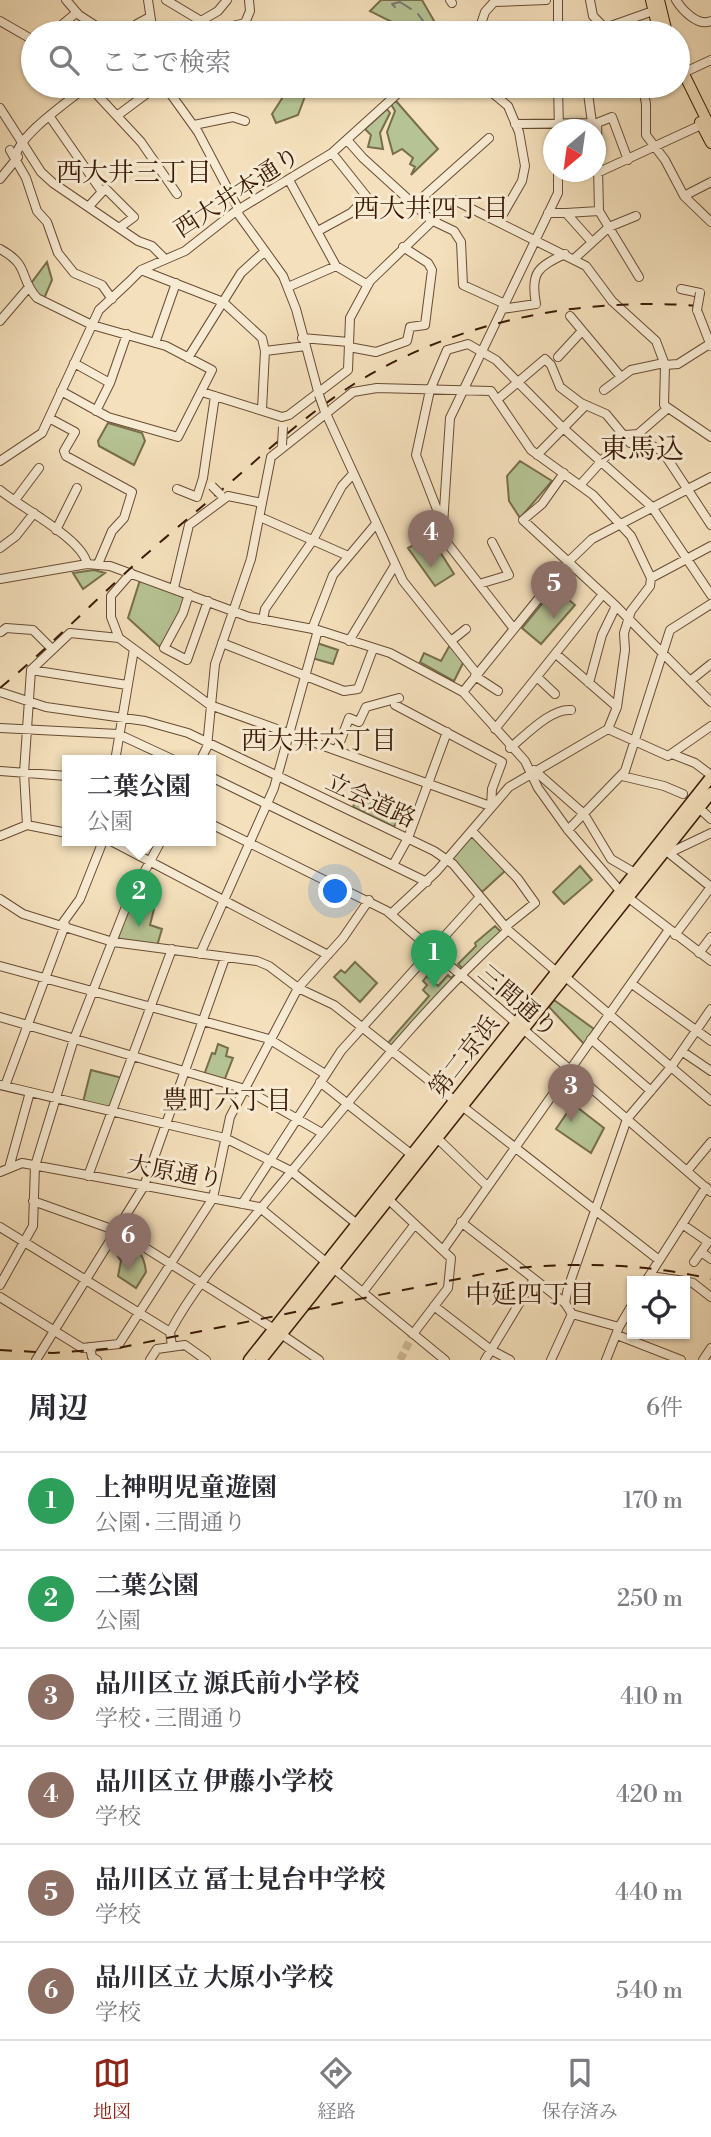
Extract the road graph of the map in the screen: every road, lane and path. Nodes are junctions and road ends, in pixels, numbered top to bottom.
1 (66, 0) edge
2 (148, 0) edge
3 (166, 0) edge
4 (227, 0) edge
5 (249, 0) edge
6 (544, 0) edge
7 (558, 0) edge
8 (590, 0) edge
9 (645, 0) edge
10 (676, 0) edge
11 (494, 1) edge
12 (656, 5) edge
13 (76, 13) junction
14 (150, 17) junction
15 (0, 21) edge
16 (66, 21) edge
17 (88, 21) edge
18 (143, 21) edge
19 (151, 21) edge
20 (201, 21) joint
21 (245, 21) edge
22 (482, 21) edge
23 (558, 21) edge
24 (597, 21) edge
25 (625, 21) edge
26 (711, 21) edge
27 (21, 33) edge
28 (711, 60) edge
29 (690, 70) edge
30 (690, 91) edge
31 (73, 98) edge
32 (100, 98) edge
33 (141, 98) edge
34 (174, 98) edge
35 (393, 98) edge
36 (498, 98) edge
37 (558, 98) edge
38 (590, 98) edge
39 (641, 98) edge
40 (0, 108) edge
41 (118, 115) junction
42 (50, 117) junction
43 (559, 119) edge
44 (594, 119) edge
45 (606, 119) edge
46 (707, 119) edge
47 (245, 121) dead end
48 (515, 124) junction
49 (194, 125) junction
50 (543, 125) edge
51 (489, 138) dead end
52 (23, 141) junction
53 (348, 141) junction
54 (711, 143) edge
55 (653, 145) junction
56 (332, 153) junction
57 (12, 154) junction
58 (628, 160) junction
59 (606, 169) edge
60 (0, 179) edge
61 (289, 180) junction
62 (558, 182) edge
63 (597, 182) edge
64 (711, 182) edge
65 (102, 192) junction
66 (177, 194) dead end
67 (684, 196) junction
68 (90, 205) junction
69 (414, 205) junction
70 (238, 211) junction
71 (599, 211) junction
72 (548, 213) junction
73 (566, 213) junction
74 (636, 216) dead end
75 (431, 220) junction
76 (499, 222) junction
77 (711, 222) edge
78 (610, 227) junction
79 (119, 228) junction
80 (318, 231) junction
81 (535, 240) junction
82 (592, 241) junction
83 (403, 247) junction
84 (0, 249) edge
85 (265, 251) junction
86 (565, 254) junction
87 (165, 259) junction
88 (574, 259) junction
89 (336, 266) junction
90 (141, 270) junction
91 (639, 277) dead end
92 (176, 283) junction
93 (368, 285) junction
94 (29, 287) junction
95 (288, 287) junction
96 (681, 289) dead end
97 (112, 299) junction
98 (223, 302) junction
99 (503, 306) junction
100 (570, 316) dead end
101 (0, 321) edge
102 (92, 325) junction
103 (582, 331) junction
104 (127, 334) junction
105 (304, 342) junction
106 (155, 343) junction
107 (349, 345) junction
108 (710, 345) edge
109 (265, 351) junction
110 (481, 351) junction
111 (558, 357) dead end
112 (188, 358) junction
113 (74, 363) junction
114 (664, 364) junction
115 (621, 377) junction
116 (519, 382) junction
117 (110, 383) junction
118 (430, 390) junction
119 (462, 390) junction
120 (604, 390) dead end
121 (61, 391) junction
122 (202, 392) junction
123 (319, 393) junction
124 (215, 396) junction
125 (498, 399) junction
126 (585, 406) junction
127 (668, 408) junction
128 (262, 409) junction
129 (96, 411) junction
130 (325, 411) junction
131 (282, 417) junction
132 (49, 418) junction
133 (562, 427) junction
134 (625, 435) junction
135 (711, 437) edge
136 (282, 447) junction
137 (537, 455) junction
138 (0, 461) edge
139 (601, 461) junction
140 (39, 468) dead end
141 (564, 473) junction
142 (353, 474) junction
143 (711, 477) edge
144 (203, 478) junction
145 (581, 484) junction
146 (77, 488) dead end
147 (177, 489) dead end
148 (0, 490) edge
149 (687, 490) junction
150 (222, 496) junction
151 (15, 500) junction
152 (262, 503) junction
153 (652, 507) junction
154 (34, 513) junction
155 (260, 517) junction
156 (375, 525) junction
157 (443, 525) junction
158 (620, 525) junction
159 (711, 525) edge
160 (56, 530) junction
161 (313, 540) junction
162 (492, 542) dead end
163 (711, 546) edge
164 (0, 548) edge
165 (346, 555) junction
166 (687, 559) junction
167 (568, 562) junction
168 (87, 564) junction
169 (98, 564) junction
170 (394, 565) junction
171 (131, 573) junction
172 (651, 578) junction
173 (0, 579) edge
174 (479, 584) junction
175 (174, 588) junction
176 (189, 594) junction
177 (604, 594) junction
178 (711, 595) edge
179 (208, 601) junction
180 (711, 604) edge
181 (616, 606) junction
182 (233, 610) junction
183 (628, 618) junction
184 (263, 620) junction
185 (466, 629) dead end
186 (514, 629) junction
187 (315, 630) junction
188 (0, 632) edge
189 (119, 638) junction
190 (349, 640) junction
191 (451, 641) junction
192 (222, 643) junction
193 (52, 649) junction
194 (134, 649) junction
195 (373, 649) junction
196 (662, 652) junction
197 (556, 654) junction
198 (711, 664) edge
199 (31, 670) junction
200 (476, 675) junction
201 (304, 676) junction
202 (537, 677) junction
203 (690, 681) junction
204 (589, 683) junction
205 (127, 685) junction
206 (498, 691) dead end
207 (0, 692) edge
208 (463, 692) junction
209 (555, 694) dead end
210 (28, 701) junction
211 (711, 702) edge
212 (210, 705) junction
213 (617, 707) junction
214 (571, 710) dead end
215 (121, 717) junction
216 (711, 726) edge
217 (0, 728) edge
218 (27, 729) junction
219 (495, 729) junction
220 (608, 729) junction
221 (447, 732) junction
222 (288, 733) junction
223 (118, 734) junction
224 (634, 740) junction
225 (207, 742) junction
226 (510, 748) junction
227 (337, 750) junction
228 (672, 754) junction
229 (116, 755) edge
230 (163, 755) edge
231 (202, 755) edge
232 (0, 771) edge
233 (533, 771) junction
234 (24, 773) junction
235 (62, 776) edge
236 (276, 776) junction
237 (622, 776) junction
238 (711, 776) edge
239 (216, 780) edge
240 (428, 783) junction
241 (711, 793) edge
242 (682, 794) dead end
243 (266, 805) junction
244 (491, 806) junction
245 (699, 808) junction
246 (584, 814) junction
247 (711, 819) edge
248 (27, 825) junction
249 (216, 826) edge
250 (568, 830) junction
251 (62, 831) edge
252 (472, 831) junction
253 (711, 833) edge
254 (0, 836) edge
255 (408, 838) junction
256 (248, 842) junction
257 (101, 846) edge
258 (121, 846) edge
259 (159, 846) edge
260 (667, 852) junction
261 (446, 858) junction
262 (151, 862) junction
263 (393, 865) junction
264 (635, 873) junction
265 (426, 881) junction
266 (624, 895) junction
267 (480, 897) junction
268 (223, 898) junction
269 (0, 899) edge
270 (369, 900) junction
271 (391, 914) junction
272 (64, 925) junction
273 (506, 929) junction
274 (672, 933) junction
275 (711, 937) edge
276 (113, 942) junction
277 (172, 949) junction
278 (431, 951) junction
279 (699, 953) junction
280 (200, 954) junction
281 (328, 955) junction
282 (225, 958) junction
283 (711, 961) edge
284 (0, 966) edge
285 (459, 975) junction
286 (563, 976) junction
287 (46, 980) junction
288 (632, 984) junction
289 (298, 988) junction
290 (94, 991) junction
291 (150, 1006) junction
292 (711, 1009) edge
293 (609, 1014) junction
294 (0, 1017) edge
295 (202, 1021) junction
296 (29, 1025) junction
297 (519, 1026) junction
298 (362, 1027) junction
299 (235, 1030) junction
300 (697, 1031) junction
301 (74, 1039) junction
302 (270, 1039) junction
303 (591, 1039) junction
304 (230, 1040) dead end
305 (711, 1041) edge
306 (391, 1050) junction
307 (683, 1052) junction
308 (132, 1055) junction
309 (671, 1067) junction
310 (185, 1071) junction
311 (570, 1071) junction
312 (711, 1071) edge
313 (325, 1074) junction
314 (320, 1082) junction
315 (3, 1086) edge
316 (245, 1089) junction
317 (652, 1091) junction
318 (30, 1092) junction
319 (54, 1098) junction
320 (711, 1101) edge
321 (459, 1103) junction
322 (347, 1104) junction
323 (111, 1111) junction
324 (296, 1119) junction
325 (627, 1119) junction
326 (166, 1124) junction
327 (322, 1133) junction
328 (225, 1138) junction
329 (437, 1138) junction
330 (711, 1142) edge
331 (515, 1147) junction
332 (412, 1155) junction
333 (270, 1160) junction
334 (35, 1166) junction
335 (9, 1168) junction
336 (291, 1171) junction
337 (687, 1171) junction
338 (0, 1172) edge
339 (88, 1176) junction
340 (144, 1186) junction
341 (487, 1186) junction
342 (708, 1190) edge
343 (213, 1198) junction
344 (388, 1199) junction
345 (33, 1201) junction
346 (242, 1204) junction
347 (261, 1208) junction
348 (594, 1210) junction
349 (461, 1222) junction
350 (357, 1224) junction
351 (415, 1224) junction
352 (682, 1224) junction
353 (0, 1227) edge
354 (117, 1230) junction
355 (25, 1243) junction
356 (443, 1250) junction
357 (701, 1252) junction
358 (711, 1259) edge
359 (659, 1260) junction
360 (171, 1262) junction
361 (694, 1262) dead end
362 (330, 1265) junction
363 (650, 1276) edge
364 (534, 1279) junction
365 (85, 1281) junction
366 (690, 1282) edge
367 (204, 1283) junction
368 (0, 1285) edge
369 (363, 1292) junction
370 (710, 1292) edge
371 (0, 1297) edge
372 (565, 1303) junction
373 (434, 1306) junction
374 (138, 1314) junction
375 (572, 1314) junction
376 (627, 1316) edge
377 (54, 1331) junction
378 (278, 1331) junction
379 (618, 1331) junction
380 (170, 1332) junction
381 (413, 1334) junction
382 (172, 1346) junction
383 (90, 1347) junction
384 (711, 1348) edge
385 (491, 1350) junction
386 (36, 1360) edge
387 (97, 1360) edge
388 (150, 1360) edge
389 (206, 1360) edge
390 (249, 1360) edge
391 (261, 1360) edge
392 (319, 1360) edge
393 (445, 1360) edge
394 (485, 1360) edge
395 (510, 1360) edge
396 (551, 1360) edge
397 (606, 1360) edge
398 (681, 1360) edge
399 (703, 1360) edge

1 - 13 street
2 - 14 street
3 - 20 street
4 - 20 street
5 - 21 street
6 - 11 street
7 - 23 street
8 - 24 street
9 - 12 main road
10 - 12 street
10 - 26 street
11 - 22 street
12 - 25 street
13 - 16 street
13 - 17 street
14 - 18 street
14 - 19 street
15 - 27 street
28 - 29 street
30 - 46 main road
31 - 42 street
32 - 41 street
33 - 41 street
34 - 49 street
35 - 53 street, 西大井本通り
36 - 48 street
37 - 43 street
38 - 44 street
39 - 55 street
40 - 52 street
41 - 66 street
42 - 52 street
42 - 65 street
45 - 58 street
46 - 54 main road
46 - 55 street
47 - 49 street
48 - 50 street
48 - 76 street
49 - 70 street
51 - 69 street
52 - 57 street
52 - 68 street
53 - 56 street, 西大井本通り
53 - 69 street
55 - 58 street
55 - 67 street
56 - 61 street, 西大井本通り
56 - 80 street
57 - 60 street
57 - 97 street
58 - 59 street
61 - 70 street, 西大井本通り
61 - 80 street
62 - 72 street
63 - 71 street
64 - 67 street
65 - 68 street
65 - 79 street
67 - 77 street
68 - 79 street
69 - 75 street
70 - 85 street
70 - 87 street, 西大井本通り
71 - 73 street
71 - 78 street
72 - 73 street
72 - 81 street
73 - 82 street
74 - 78 street
75 - 76 street
75 - 83 street
75 - 99 street
76 - 81 street
78 - 82 street
78 - 91 street
79 - 87 street
80 - 89 street
81 - 86 street
81 - 99 street
82 - 88 street
83 - 93 street
83 - 107 street
84 - 94 street
85 - 95 street
85 - 98 street
86 - 88 street
86 - 99 street
87 - 90 street, 西大井本通り
88 - 114 street
89 - 93 street
89 - 95 street
90 - 92 street
90 - 97 street, 西大井本通り
92 - 98 street
92 - 106 street
93 - 107 street
94 - 101 street
94 - 102 street
95 - 105 street
96 - 108 street, bridge
97 - 102 street, 西大井本通り
98 - 109 street
98 - 112 street
99 - 110 street
100 - 103 street
102 - 104 street
102 - 113 street, 西大井本通り
103 - 111 street
103 - 115 street
104 - 106 street
104 - 117 street
105 - 107 street
105 - 109 street
105 - 123 street
106 - 112 street
107 - 123 street
108 - 114 street
109 - 128 street
110 - 116 street
110 - 118 street
110 - 119 street
112 - 122 street
113 - 117 street
113 - 121 street, 西大井本通り
114 - 115 street
114 - 127 street
115 - 120 street
116 - 125 street
116 - 126 street
116 - 133 street
117 - 129 street
118 - 119 street
118 - 130 street
118 - 157 street
119 - 125 street
119 - 157 street
121 - 129 street
121 - 132 street, 西大井本通り
122 - 124 street
122 - 129 street
123 - 130 street, bridge
123 - 131 street
124 - 128 street
124 - 144 street
125 - 137 street
126 - 133 street
126 - 134 street
127 - 134 street
127 - 135 street
128 - 131 street
130 - 136 street
130 - 142 street
131 - 136 street, bridge
132 - 138 street, 西大井本通り
132 - 169 street
133 - 137 street
133 - 139 street
134 - 139 street
134 - 149 street
136 - 152 street
137 - 141 street
139 - 145 street
139 - 153 street
140 - 151 street
141 - 145 street
141 - 167 street
142 - 156 street
142 - 161 street
143 - 149 street
144 - 147 street
144 - 150 street, bridge
145 - 158 street
146 - 160 street
148 - 151 street
149 - 153 street
149 - 159 street
150 - 152 street
150 - 175 street
151 - 154 street
152 - 155 street
153 - 158 street
153 - 166 street
154 - 160 street
154 - 164 street
155 - 161 street
155 - 182 street
156 - 165 street
156 - 170 street
157 - 174 street
158 - 167 street
158 - 172 street
160 - 168 street
161 - 165 street
161 - 184 street
162 - 174 street
163 - 166 street
165 - 187 street
166 - 172 street
166 - 178 street
167 - 177 street
167 - 186 street
168 - 169 street
168 - 173 street
169 - 171 street
170 - 190 street
170 - 191 street
171 - 175 street
171 - 189 street
172 - 183 street
174 - 186 street
175 - 176 street
176 - 179 street
176 - 179 street
177 - 181 street
177 - 197 street
179 - 182 street
180 - 196 street
181 - 183 street
181 - 204 street
182 - 184 street
182 - 192 street
183 - 196 street
183 - 213 street
184 - 187 street
185 - 191 street
186 - 200 street
187 - 190 street
187 - 201 street
188 - 193 street
189 - 193 street
189 - 194 street
190 - 195 street
191 - 200 street
192 - 201 street
192 - 212 street
193 - 199 street
194 - 205 street
194 - 212 street
195 - 201 street
195 - 208 street
196 - 203 street
196 - 224 street
197 - 202 street
197 - 204 street
198 - 203 street
199 - 205 street
199 - 210 street
200 - 206 street
200 - 208 street
201 - 222 street
202 - 209 street
202 - 219 street
203 - 211 street
204 - 213 street
205 - 215 street
207 - 210 street, 立会道路
208 - 219 street
210 - 215 street, 立会道路
210 - 218 street
212 - 222 street
212 - 225 street
213 - 220 street
214 - 226 street
215 - 223 street
215 - 225 street, 立会道路
216 - 228 street
217 - 218 street
218 - 223 street
218 - 234 street
219 - 226 street
220 - 224 street
220 - 233 street
221 - 227 street
221 - 240 street
221 - 244 street
222 - 227 street
222 - 236 street
223 - 229 street
223 - 230 street
224 - 228 street
224 - 237 street
225 - 231 street
225 - 236 street, 立会道路
226 - 233 street
227 - 240 street
228 - 238 street
232 - 234 street
233 - 244 street
233 - 246 street
233 - 250 street
234 - 235 street
234 - 248 street
236 - 243 street
236 - 255 street, 立会道路
237 - 242 street
237 - 246 street
238 - 264 highway, 第二京浜
239 - 243 street
240 - 244 street
240 - 255 street
241 - 245 highway, 第二京浜
243 - 256 street
243 - 263 street
244 - 252 street
245 - 247 street
245 - 260 highway, 第二京浜
246 - 250 street
246 - 264 street
248 - 251 street
248 - 254 street
249 - 256 street, 三間通り
250 - 266 street
252 - 261 street
252 - 273 street
253 - 260 street
255 - 261 street, 立会道路
255 - 263 street
256 - 268 street
256 - 270 street, 三間通り
257 - 272 street
258 - 262 street
259 - 262 street
260 - 266 highway, 第二京浜
260 - 274 street
261 - 265 street
261 - 267 street, 立会道路
262 - 268 street
262 - 276 street
263 - 265 street
264 - 266 highway, 第二京浜
265 - 271 street
266 - 274 street
266 - 286 highway, 第二京浜
267 - 273 street, 立会道路
267 - 278 street
268 - 280 street
268 - 281 street
269 - 272 street
270 - 271 street, 三間通り
270 - 281 street
271 - 278 street, 三間通り
272 - 276 street
272 - 287 street
273 - 285 street
273 - 286 street, 立会道路
274 - 279 street
274 - 288 street
275 - 279 street
276 - 277 street
276 - 290 street
277 - 280 street
277 - 291 street
278 - 285 street, 三間通り
278 - 298 street
279 - 283 street
280 - 282 street
281 - 289 street
282 - 289 street
282 - 295 street
284 - 287 street
285 - 297 street, 三間通り
285 - 306 street
286 - 293 street, 立会道路
286 - 297 highway, 第二京浜
287 - 290 street
287 - 296 street
288 - 293 street
288 - 300 street
289 - 298 street
289 - 302 street
290 - 291 street
290 - 301 street
291 - 295 street
291 - 308 street
292 - 300 street
293 - 303 street
293 - 309 street, 立会道路
294 - 296 street
295 - 299 street
295 - 310 street
296 - 301 street
296 - 315 street
297 - 311 street, 三間通り
297 - 321 highway, 第二京浜
298 - 306 street
298 - 313 street
299 - 302 street
299 - 304 street
300 - 305 street
300 - 307 street
301 - 308 street
301 - 319 street
302 - 313 street
302 - 316 street
303 - 311 street
303 - 317 street
306 - 321 street
306 - 322 street
307 - 309 street
307 - 312 street
308 - 310 street
308 - 323 street
309 - 317 street
309 - 320 street, 立会道路
310 - 316 street
310 - 326 street
311 - 325 street, 三間通り
311 - 331 street
313 - 314 street
314 - 322 street
314 - 324 street
315 - 318 street
316 - 324 street
316 - 328 street
317 - 325 street
318 - 319 street
318 - 335 street
319 - 323 street
319 - 334 street
321 - 329 highway, 第二京浜
321 - 331 street
321 - 332 highway, 第二京浜
322 - 327 street
322 - 332 street
323 - 326 street
323 - 339 street
324 - 327 street
324 - 333 street
325 - 337 street, 三間通り
325 - 348 street
326 - 328 street
326 - 340 street
327 - 336 street
328 - 333 street
328 - 343 street
329 - 341 street
329 - 344 highway, 第二京浜
330 - 337 street
331 - 341 street
331 - 348 street
332 - 350 highway, 第二京浜
333 - 336 street
333 - 346 street
334 - 335 street, 大原通り
334 - 339 street, 大原通り
334 - 345 street
335 - 338 street, 大原通り
336 - 347 street
336 - 350 street
337 - 342 street, 三間通り
339 - 340 street, 大原通り
340 - 343 street, 大原通り
340 - 354 street
341 - 349 street
342 - 352 street
343 - 346 street, 大原通り
343 - 360 street
344 - 351 street
344 - 362 highway, 第二京浜
345 - 354 street
345 - 355 street
346 - 347 street, 大原通り
347 - 362 street, 大原通り
347 - 367 street
348 - 359 street
348 - 372 street
349 - 356 street
349 - 364 street
350 - 362 highway, 第二京浜
351 - 356 street
351 - 369 street
352 - 357 street
352 - 359 street
353 - 355 street
354 - 360 street
354 - 365 street
355 - 365 street
355 - 368 street
356 - 373 street
357 - 358 street
357 - 361 street
359 - 363 street
360 - 367 street
360 - 374 street
362 - 369 street, 大原通り
362 - 378 highway, 第二京浜
364 - 372 street
364 - 385 street
365 - 374 street
365 - 377 street
366 - 370 street
367 - 378 street
367 - 380 street
369 - 381 street, 大原通り
371 - 377 street
372 - 375 street
373 - 381 street
373 - 385 street
374 - 380 street
374 - 383 street
375 - 379 street
375 - 396 street
376 - 379 street
377 - 383 street
377 - 386 street
378 - 390 highway, 第二京浜
378 - 391 highway, 第二京浜
378 - 392 street
379 - 397 street
379 - 398 street
380 - 382 street
381 - 393 street, 大原通り
382 - 388 street
382 - 389 street
383 - 387 street
384 - 399 street
385 - 394 street
385 - 395 street

